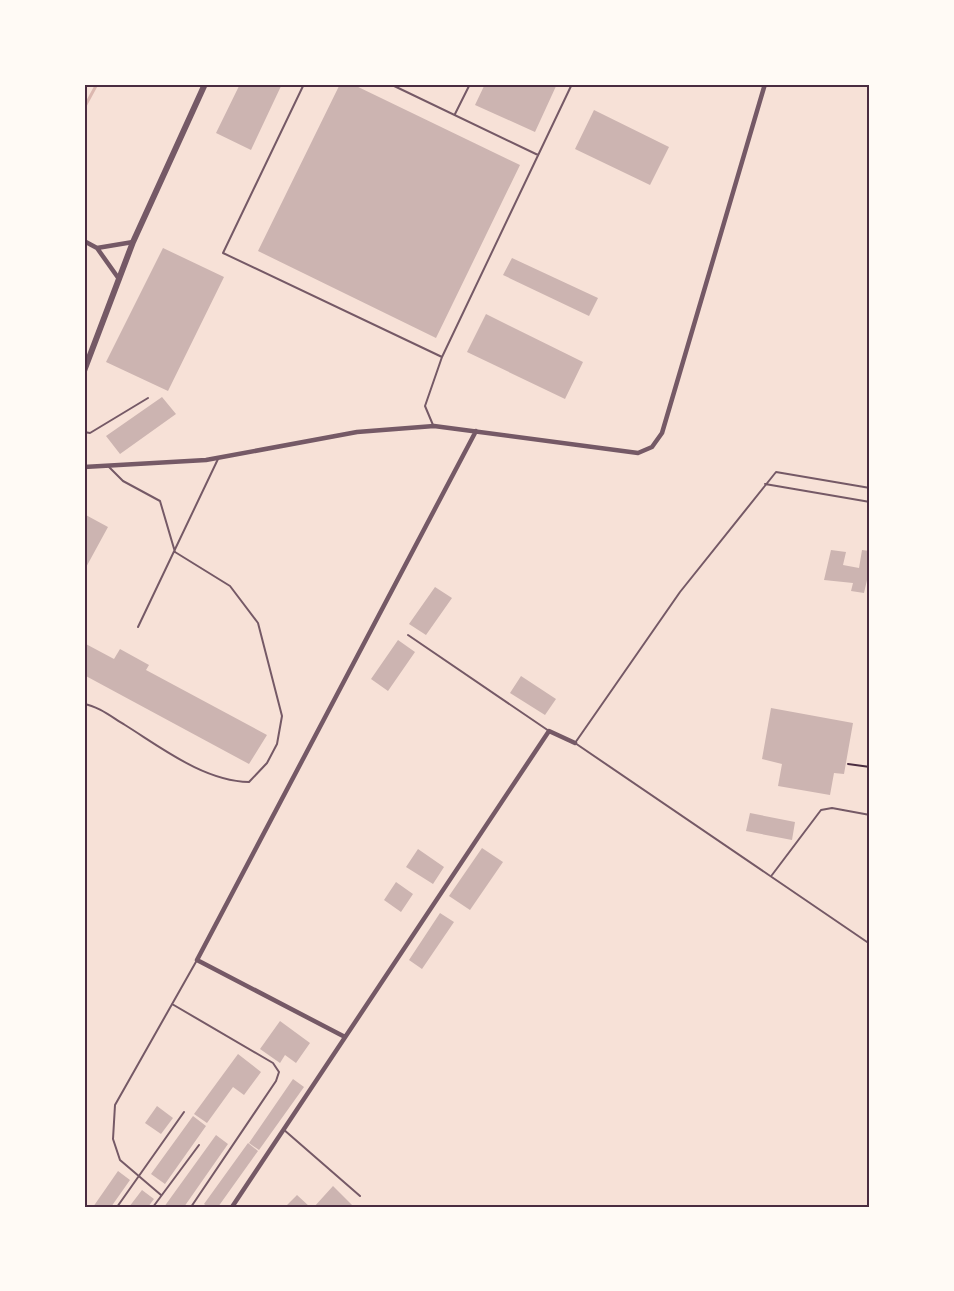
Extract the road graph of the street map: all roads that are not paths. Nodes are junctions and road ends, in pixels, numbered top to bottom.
1 (205, 84) edge
2 (304, 84) edge
3 (390, 84) edge
4 (470, 84) edge
5 (572, 84) edge
6 (765, 84) edge
7 (455, 115) junction
8 (538, 155) junction
9 (84, 241) edge
10 (133, 242) junction
11 (97, 248) junction
12 (119, 279) junction
13 (442, 357) junction
14 (84, 371) edge
15 (148, 398) dead end
16 (434, 426) junction
17 (476, 430) junction
18 (84, 432) edge
19 (218, 459) junction
20 (108, 466) junction
21 (84, 467) edge
22 (765, 484) junction
23 (870, 488) edge
24 (870, 502) edge
25 (175, 552) junction
26 (138, 627) dead end
27 (408, 635) dead end
28 (84, 704) edge
29 (549, 731) junction
30 (574, 743) junction
31 (870, 815) edge
32 (772, 875) junction
33 (870, 944) edge
34 (197, 960) junction
35 (172, 1004) junction
36 (345, 1037) junction
37 (184, 1112) dead end
38 (283, 1130) junction
39 (199, 1145) dead end
40 (138, 1176) junction
41 (161, 1195) junction
42 (360, 1196) dead end
43 (117, 1207) edge
44 (153, 1207) edge
45 (191, 1207) edge
46 (232, 1207) edge

1 - 10 street
2 - 13 lane
3 - 7 lane
4 - 7 lane
5 - 8 lane
6 - 17 street
7 - 8 lane
8 - 13 lane
9 - 11 street
10 - 11 street
10 - 12 street
11 - 12 street
12 - 14 street
13 - 16 lane
15 - 18 lane
16 - 17 street
16 - 19 street
17 - 34 street
19 - 20 street
19 - 25 lane
20 - 21 street
20 - 25 lane
22 - 23 lane
22 - 24 lane
22 - 30 lane
25 - 26 lane
25 - 28 lane
27 - 29 lane
29 - 30 street
29 - 36 street
30 - 32 lane
31 - 32 lane
32 - 33 lane
34 - 35 lane
34 - 36 street
35 - 40 lane
35 - 45 lane
36 - 38 street
37 - 40 lane
38 - 42 lane
38 - 46 street
39 - 41 lane
40 - 41 lane
40 - 43 lane
41 - 44 lane

